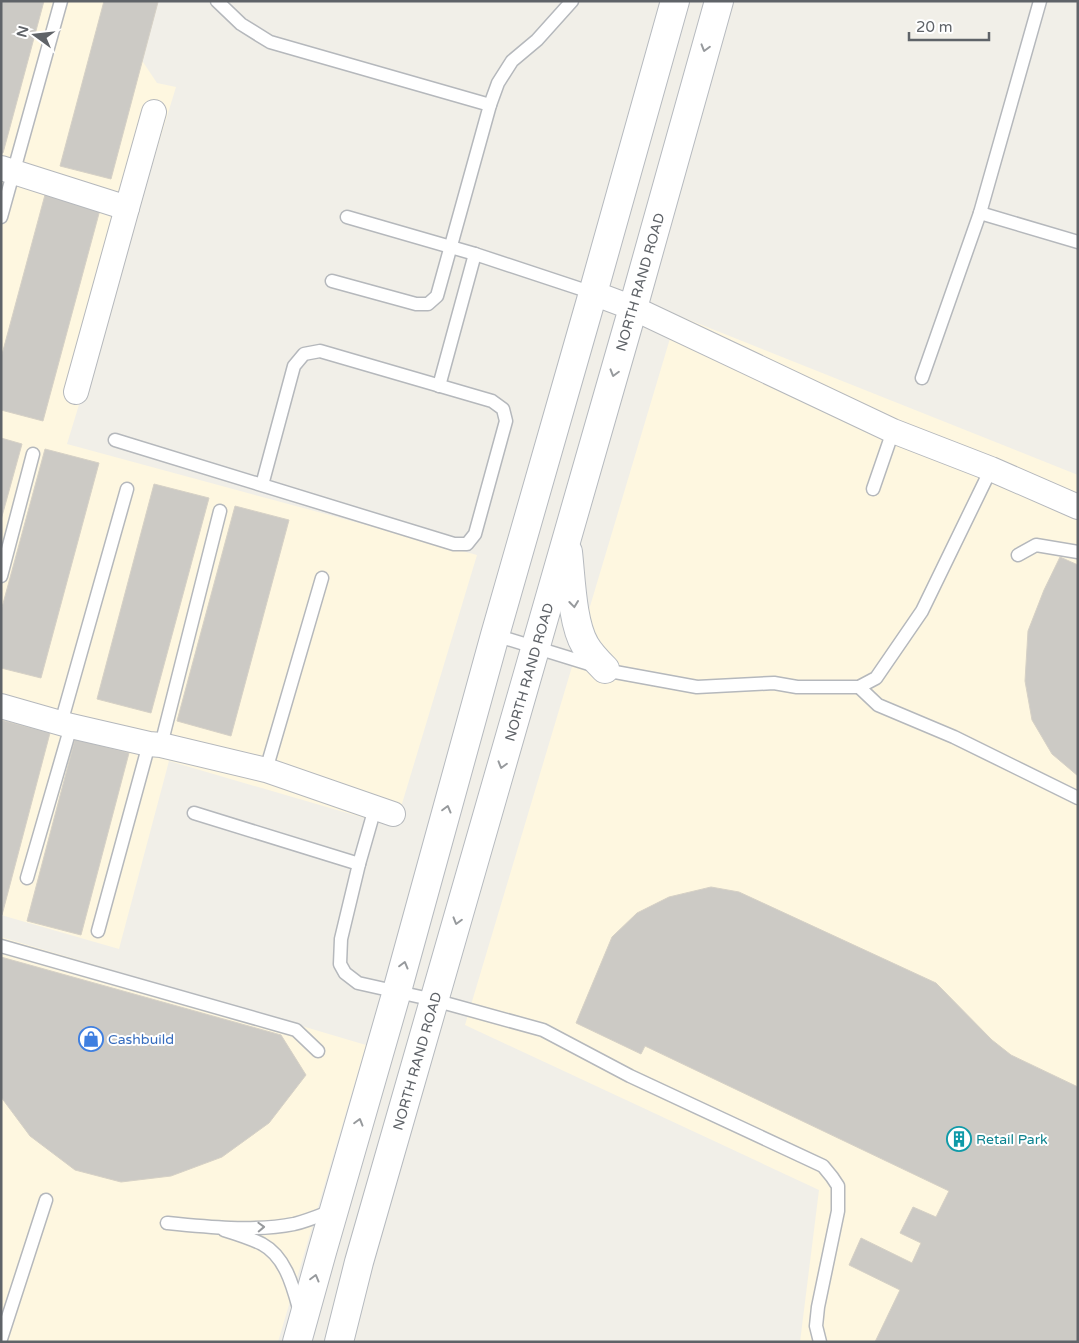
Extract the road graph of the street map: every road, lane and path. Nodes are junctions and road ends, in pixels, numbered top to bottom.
1 (61, 1) edge
2 (217, 1) edge
3 (572, 1) edge
4 (675, 1) edge
5 (719, 1) edge
6 (1040, 1) edge
7 (490, 105) junction
8 (154, 112) dead end
9 (7, 170) edge
10 (127, 208) junction
11 (980, 213) junction
12 (1, 217) edge
13 (347, 217) dead end
14 (1078, 242) edge
15 (450, 246) junction
16 (475, 254) junction
17 (332, 281) dead end
18 (594, 293) junction
19 (633, 308) junction
20 (922, 378) dead end
21 (439, 386) junction
22 (76, 392) dead end
23 (893, 431) junction
24 (115, 440) dead end
25 (33, 454) dead end
26 (991, 469) junction
27 (262, 485) junction
28 (126, 489) dead end
29 (874, 489) dead end
30 (1078, 507) edge
31 (220, 512) dead end
32 (567, 538) junction
33 (1078, 552) edge
34 (1018, 555) dead end
35 (1, 576) edge
36 (322, 578) dead end
37 (495, 634) junction
38 (536, 648) junction
39 (605, 669) junction
40 (859, 687) junction
41 (1, 706) edge
42 (66, 725) junction
43 (155, 744) junction
44 (266, 770) junction
45 (1078, 798) edge
46 (384, 811) joint
47 (194, 813) dead end
48 (359, 864) junction
49 (27, 878) dead end
50 (98, 932) dead end
51 (1, 946) edge
52 (397, 991) junction
53 (434, 1000) junction
54 (318, 1051) dead end
55 (46, 1200) dead end
56 (334, 1210) junction
57 (167, 1223) dead end
58 (212, 1226) junction
59 (300, 1332) edge
60 (1, 1339) edge
61 (339, 1342) edge
62 (820, 1342) edge

1 - 9 lane
2 - 7 lane
3 - 7 lane
4 - 18 main road
5 -> 19 main road, NORTH RAND ROAD
6 - 11 lane
7 - 15 lane
8 - 10 street
9 - 10 street
9 - 12 lane
10 - 22 street
11 - 14 lane
11 - 20 lane
13 - 15 lane
15 - 16 lane
15 - 17 lane
16 - 18 lane
16 - 21 lane
18 - 19 street
18 - 37 main road
19 - 23 street
19 -> 32 main road, NORTH RAND ROAD
21 - 27 lane
21 - 27 lane
23 - 26 street
23 - 29 lane
24 - 27 lane
25 - 35 lane
26 - 30 street
26 - 40 lane
28 - 42 lane
31 - 43 lane
32 - 38 main road, NORTH RAND ROAD
32 -> 39 main road
33 - 34 lane
36 - 44 lane
37 - 38 lane
52 -> 37 main road
38 - 39 lane
38 -> 53 main road, NORTH RAND ROAD
39 - 40 lane
40 - 45 lane
41 - 42 street
42 - 43 street
42 - 49 lane
43 - 44 street
43 - 50 lane
44 - 46 street
46 - 48 lane
47 - 48 lane
48 - 52 lane
51 - 54 lane
52 - 53 lane
56 -> 52 main road
53 - 61 main road, NORTH RAND ROAD
53 - 62 lane
55 - 60 lane
58 -> 56 lane
59 -> 56 main road
57 - 58 lane
58 - 59 lane

